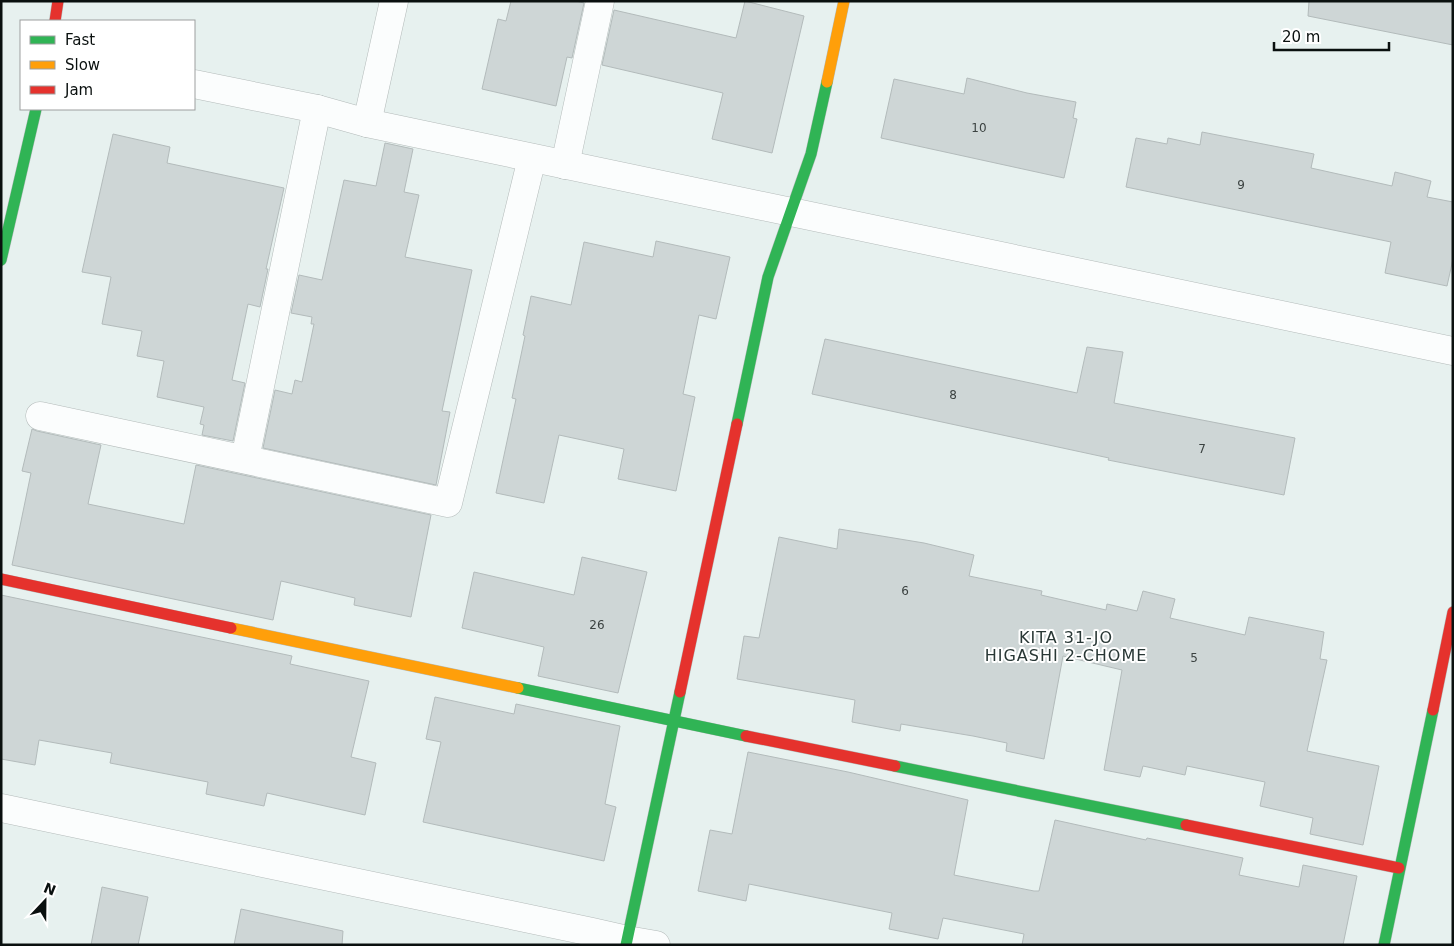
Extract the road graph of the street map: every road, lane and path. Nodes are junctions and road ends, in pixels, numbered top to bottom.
1 (58, 1) edge
2 (394, 1) edge
3 (600, 1) edge
4 (844, 1) edge
5 (54, 20) edge
6 (195, 84) edge
7 (317, 109) junction
8 (36, 110) edge
9 (367, 123) junction
10 (532, 158) junction
11 (565, 165) junction
12 (790, 213) junction
13 (1, 260) edge
14 (1453, 351) edge
15 (40, 416) dead end
16 (246, 459) junction
17 (1, 579) edge
18 (1453, 612) edge
19 (674, 721) junction
20 (1, 808) edge
21 (1399, 868) junction
22 (627, 943) edge
23 (656, 945) edge
24 (1384, 945) edge

1 - 5 street
2 - 9 street
3 - 11 street
4 - 12 street
6 - 7 street
7 - 9 street
7 - 16 street
8 - 13 street
9 - 10 street
10 - 11 street
10 - 16 street
11 - 12 street
12 - 14 street
12 - 19 street
15 - 16 street
17 - 19 street
18 - 21 street
19 - 21 street
19 - 22 street
20 - 22 street
21 - 24 street
22 - 23 street

